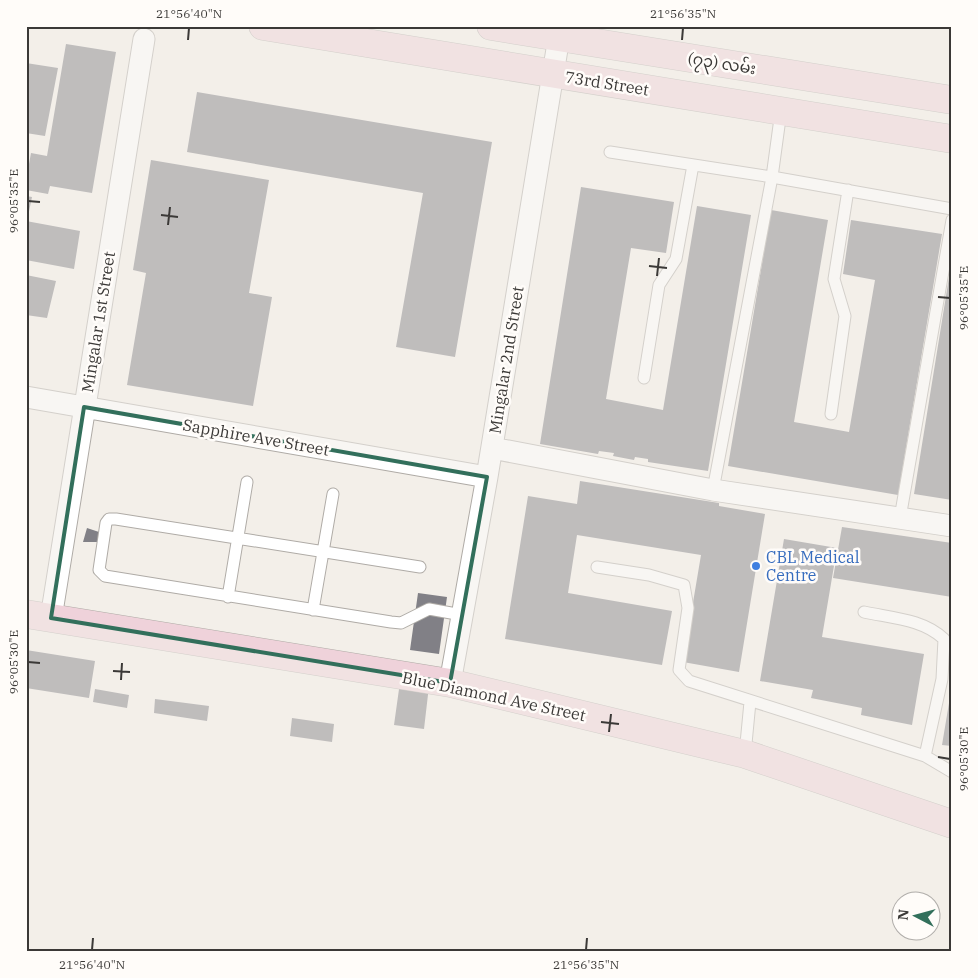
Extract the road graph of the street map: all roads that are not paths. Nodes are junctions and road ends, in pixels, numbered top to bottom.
1 (263, 26) edge
2 (491, 26) edge
3 (145, 33) edge
4 (559, 37) junction
5 (553, 74) junction
6 (952, 100) edge
7 (782, 111) junction
8 (952, 139) edge
9 (610, 152) dead end
10 (693, 164) junction
11 (772, 176) junction
12 (848, 190) junction
13 (952, 209) edge
14 (952, 220) edge
15 (644, 378) dead end
16 (26, 397) edge
17 (84, 407) junction
18 (831, 414) dead end
19 (492, 448) junction
20 (487, 477) junction
21 (247, 482) dead end
22 (713, 490) junction
23 (333, 494) dead end
24 (900, 518) junction
25 (952, 526) edge
26 (238, 537) junction
27 (323, 551) junction
28 (420, 567) dead end
29 (597, 567) dead end
30 (228, 597) junction
31 (313, 610) junction
32 (864, 612) dead end
33 (462, 615) junction
34 (39, 616) edge
35 (450, 683) junction
36 (750, 702) junction
37 (745, 754) junction
38 (925, 756) junction
39 (952, 772) edge
40 (952, 824) edge

1 - 5 main road, 73rd Street
2 - 4 main road, (၇၃) လမ်း
3 - 17 street, Mingalar 1st Street
4 - 5 street, Mingalar 2nd Street
4 - 6 main road, (၇၃) လမ်း
5 - 7 main road, 73rd Street
5 - 19 street, Mingalar 2nd Street
7 - 8 main road, 73rd Street
7 - 11 lane
9 - 10 lane
10 - 11 lane
10 - 15 lane
11 - 12 lane
11 - 22 lane
12 - 13 lane
12 - 18 lane
14 - 24 lane
16 - 17 street, Sapphire Ave Street
17 - 20 street, Sapphire Ave Street
17 - 34 street, Mingalar 1st Street
19 - 20 street, Mingalar 2nd Street
19 - 22 street
20 - 33 street, Mingalar 2nd Street
21 - 26 lane
22 - 24 street
23 - 27 lane
24 - 25 street
26 - 27 lane
26 - 30 lane
26 - 30 lane
27 - 28 lane
27 - 31 lane
29 - 36 lane
30 - 31 lane
31 - 33 lane
32 - 38 lane
33 - 35 street, Mingalar 2nd Street
34 - 35 main road, Blue Diamond Ave Street
35 - 37 main road, Blue Diamond Ave Street
36 - 37 lane
36 - 38 lane
37 - 40 main road, Blue Diamond Ave Street
38 - 39 lane

